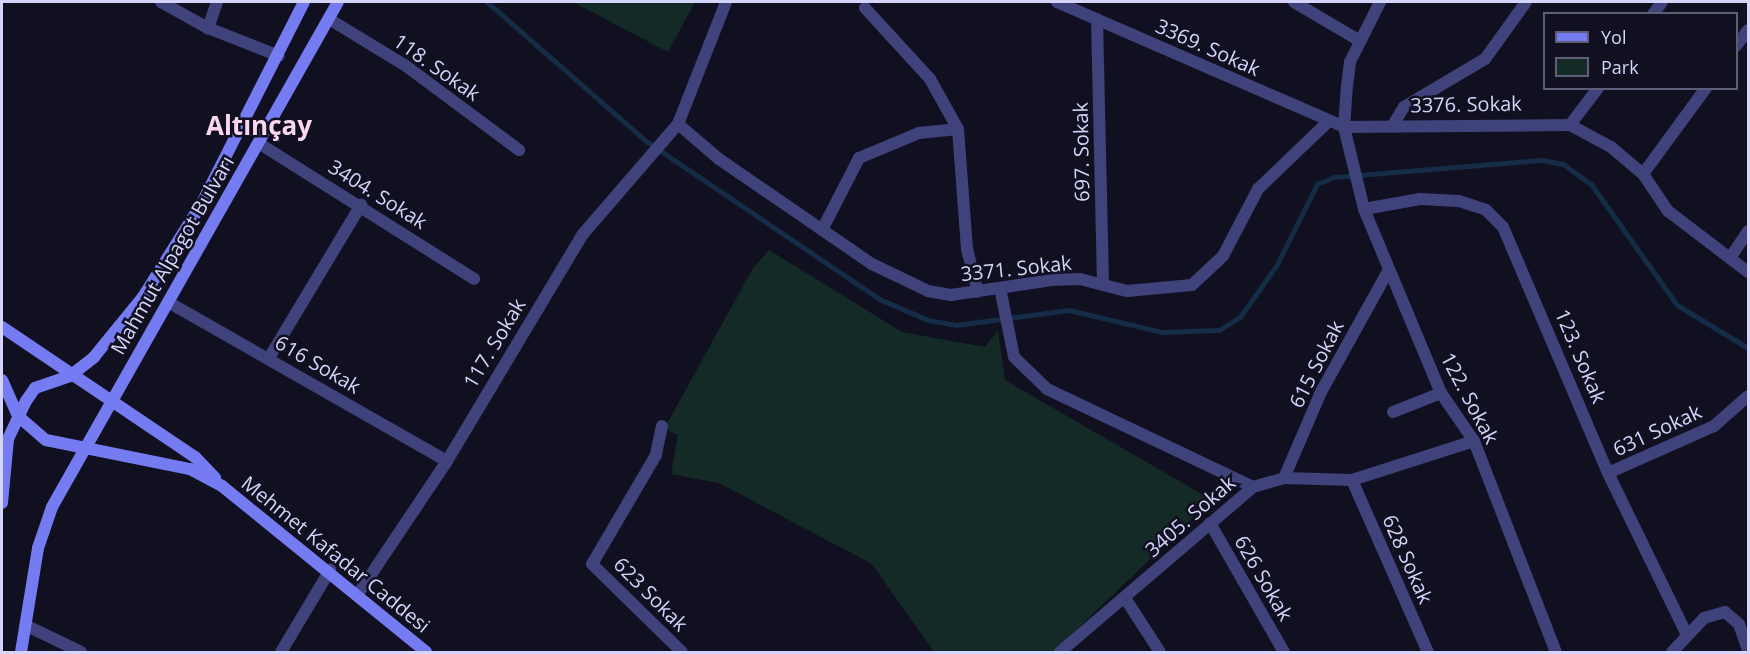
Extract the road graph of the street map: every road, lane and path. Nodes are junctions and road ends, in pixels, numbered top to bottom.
1 (161, 2) edge
2 (217, 2) edge
3 (304, 2) edge
4 (338, 2) edge
5 (726, 2) edge
6 (1062, 2) edge
7 (1294, 2) edge
8 (1380, 2) edge
9 (1526, 2) edge
10 (865, 8) dead end
11 (329, 19) junction
12 (1097, 19) junction
13 (208, 28) junction
14 (1749, 30) edge
15 (1360, 41) junction
16 (1738, 45) edge
17 (279, 56) junction
18 (1596, 90) edge
19 (1705, 90) edge
20 (1329, 121) junction
21 (678, 123) junction
22 (1393, 125) junction
23 (1570, 125) junction
24 (1344, 127) junction
25 (958, 129) junction
26 (260, 144) junction
27 (519, 150) dead end
28 (1643, 174) junction
29 (361, 205) junction
30 (1364, 209) junction
31 (822, 230) junction
32 (1749, 231) edge
33 (1730, 258) junction
34 (1388, 271) junction
35 (1749, 272) edge
36 (474, 279) dead end
37 (1103, 285) junction
38 (1000, 288) junction
39 (978, 292) junction
40 (168, 302) junction
41 (2, 327) edge
42 (269, 358) junction
43 (69, 376) junction
44 (2, 380) edge
45 (1441, 393) junction
46 (1749, 396) edge
47 (108, 401) junction
48 (1393, 412) dead end
49 (18, 416) junction
50 (662, 426) dead end
51 (1474, 441) junction
52 (82, 449) junction
53 (447, 461) junction
54 (1608, 473) junction
55 (1284, 478) junction
56 (1352, 480) junction
57 (222, 486) junction
58 (1253, 487) junction
59 (2, 503) edge
60 (1210, 524) junction
61 (330, 570) junction
62 (358, 594) junction
63 (1125, 598) junction
64 (27, 626) junction
65 (1687, 634) junction
66 (1749, 650) edge
67 (21, 652) edge
68 (81, 652) edge
69 (281, 652) edge
70 (426, 652) edge
71 (682, 652) edge
72 (1060, 652) edge
73 (1160, 652) edge
74 (1284, 652) edge
75 (1428, 652) edge
76 (1556, 652) edge
77 (1672, 652) edge

1 - 13 street
2 - 13 street
3 - 17 main road, Mahmut Alpagot Bulvarı
4 - 11 main road, Mahmut Alpagot Bulvarı
5 - 21 street, 117. Sokak
6 - 12 street, 3369. Sokak
7 - 15 street
8 - 15 street, 122. Sokak
9 - 22 street
10 - 25 street
11 - 26 main road, Mahmut Alpagot Bulvarı
11 - 27 street, 118. Sokak
12 - 20 street, 3369. Sokak
12 - 37 street, 697. Sokak
13 - 17 street
14 - 16 street
15 - 24 street, 122. Sokak
17 - 43 main road, Mahmut Alpagot Bulvarı
18 - 23 street
19 - 28 street
20 - 24 street, 3369. Sokak
20 - 37 street, 3371. Sokak
21 - 31 street, 3371. Sokak
21 - 53 street, 117. Sokak
22 - 23 street, 3376. Sokak
22 - 24 street, 3376. Sokak
23 - 28 street, 3376. Sokak
24 - 30 street, 122. Sokak
25 - 31 street
25 - 39 street
26 - 29 street, 3404. Sokak
26 - 40 main road, Mahmut Alpagot Bulvarı
28 - 33 street, 3376. Sokak
29 - 36 street, 3404. Sokak
29 - 42 street
30 - 34 street, 122. Sokak
30 - 54 street, 123. Sokak
31 - 39 street, 3371. Sokak
32 - 33 street
33 - 35 street, 3376. Sokak
34 - 45 street, 122. Sokak
34 - 55 street, 615 Sokak
37 - 38 street, 3371. Sokak
38 - 39 street, 3371. Sokak
38 - 58 street
40 - 42 street, 616 Sokak
40 - 47 main road, Mahmut Alpagot Bulvarı
41 - 43 main road, Mehmet Kafadar Caddesi
42 - 53 street, 616 Sokak
43 - 47 main road, Mehmet Kafadar Caddesi
43 - 49 main road
44 - 49 main road, Mehmet Kafadar Caddesi
45 - 48 street
45 - 51 street, 122. Sokak
46 - 54 street, 631 Sokak
47 - 52 main road, Mahmut Alpagot Bulvarı
47 - 57 main road, Mehmet Kafadar Caddesi
49 - 52 main road, Mehmet Kafadar Caddesi
49 - 59 main road
50 - 71 street, 623 Sokak
51 - 56 street, 3405. Sokak
51 - 76 street, 122. Sokak
52 - 57 main road, Mehmet Kafadar Caddesi
52 - 64 main road, Mahmut Alpagot Bulvarı
53 - 62 street, 117. Sokak
54 - 65 street, 123. Sokak
55 - 56 street, 3405. Sokak
55 - 58 street, 3405. Sokak
56 - 75 street, 628 Sokak
57 - 61 main road, Mehmet Kafadar Caddesi
58 - 60 street, 3405. Sokak
60 - 63 street, 3405. Sokak
60 - 74 street, 626 Sokak
61 - 62 main road, Mehmet Kafadar Caddesi
61 - 69 street
62 - 70 main road, Mehmet Kafadar Caddesi
63 - 72 street, 3405. Sokak
63 - 73 street
64 - 67 main road, Mahmut Alpagot Bulvarı
64 - 68 street
65 - 66 street
65 - 77 street

